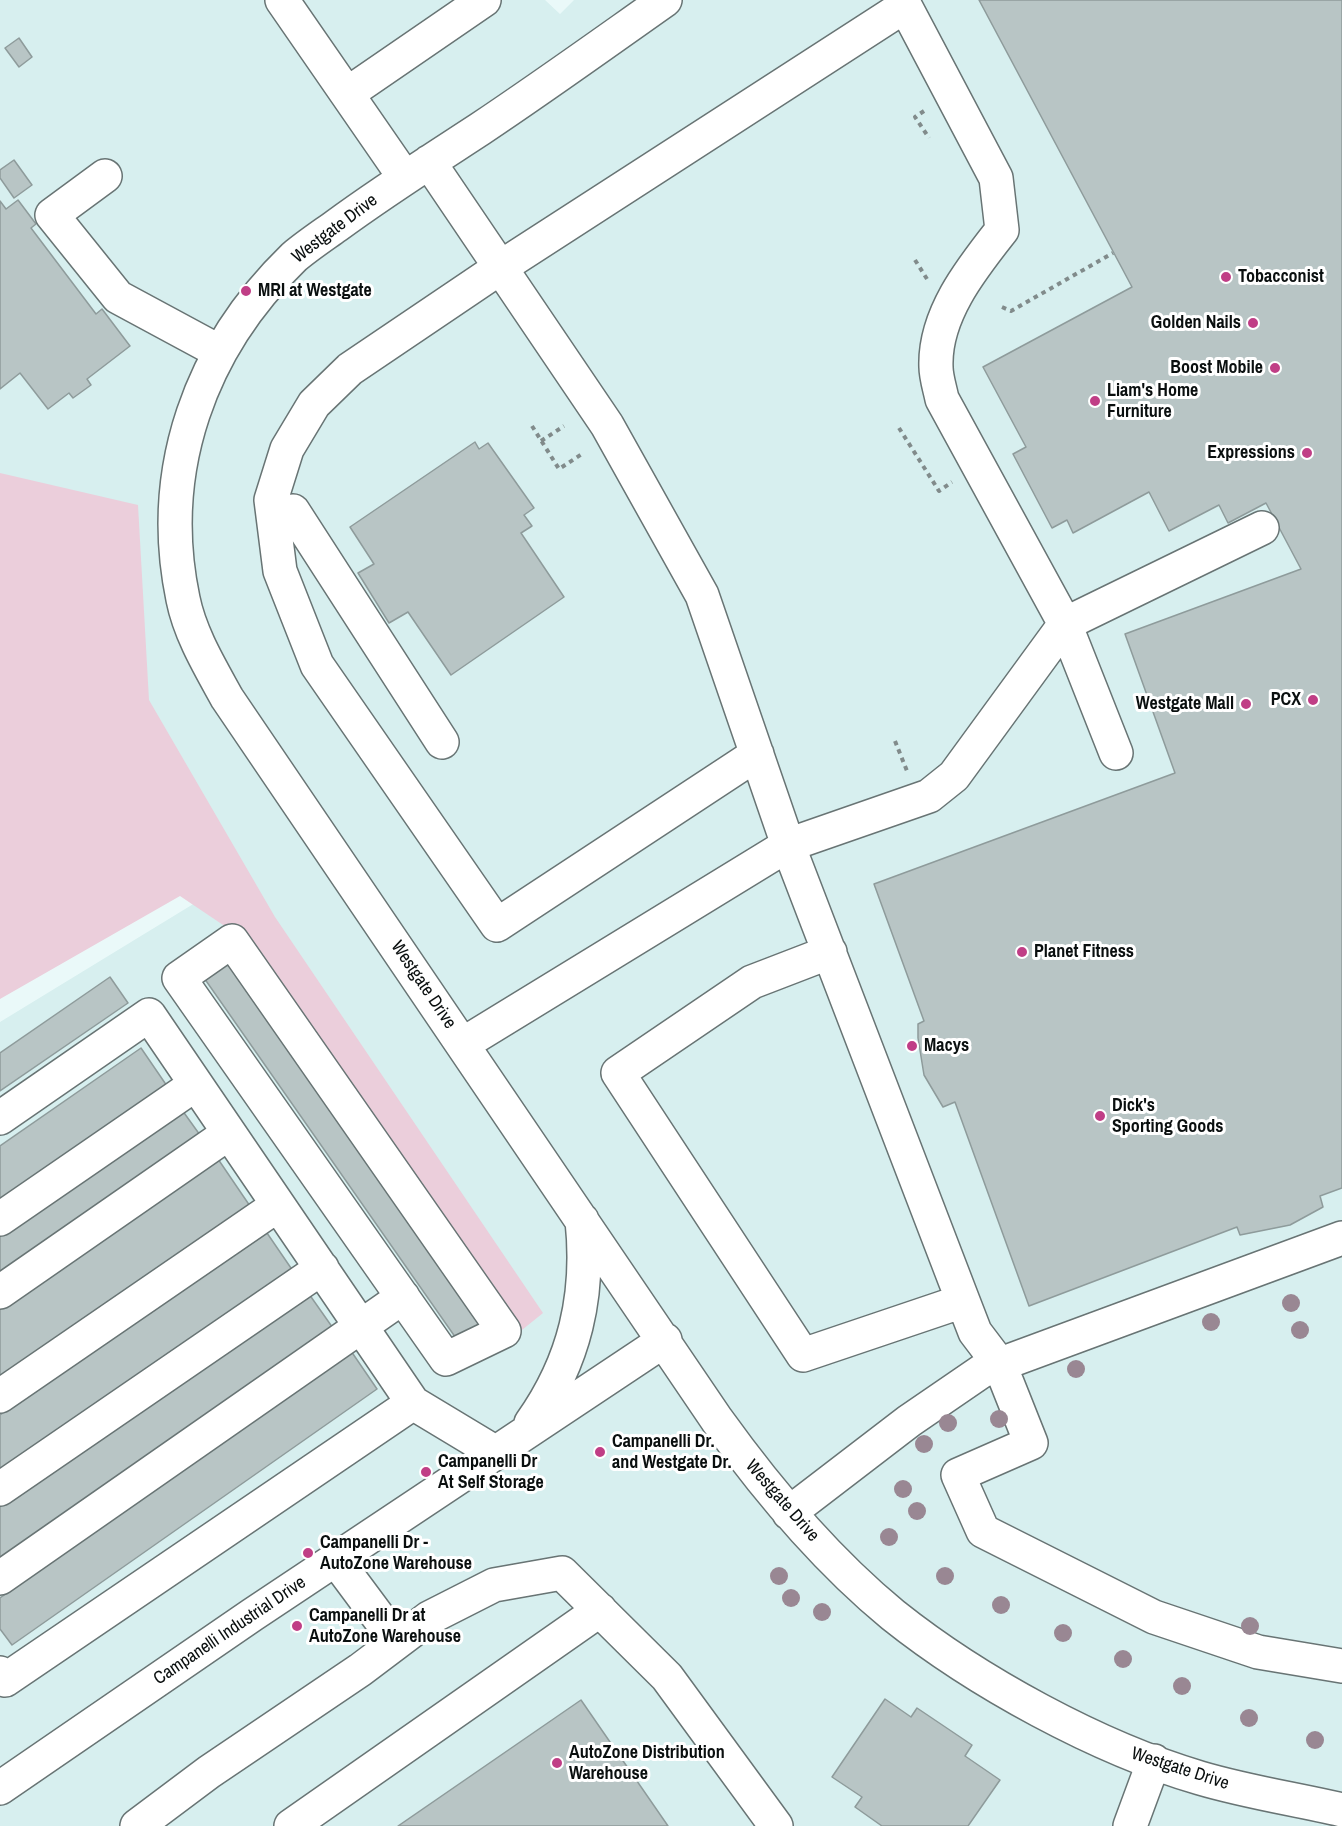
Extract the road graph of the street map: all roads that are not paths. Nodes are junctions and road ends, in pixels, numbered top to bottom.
1 (282, 0) edge
2 (484, 0) edge
3 (666, 0) edge
4 (903, 3) edge
5 (347, 94) junction
6 (417, 170) junction
7 (105, 176) dead end
8 (501, 267) junction
9 (220, 351) junction
10 (293, 511) dead end
11 (1262, 528) dead end
12 (1065, 624) junction
13 (442, 742) dead end
14 (1116, 753) dead end
15 (757, 754) junction
16 (789, 845) junction
17 (830, 952) junction
18 (179, 978) junction
19 (149, 1016) junction
20 (463, 1044) junction
21 (196, 1084) junction
22 (0, 1118) edge
23 (229, 1133) junction
24 (278, 1205) junction
25 (581, 1218) junction
26 (0, 1219) edge
27 (1342, 1238) edge
28 (322, 1269) junction
29 (0, 1292) edge
30 (403, 1297) junction
31 (963, 1301) junction
32 (362, 1327) junction
33 (665, 1340) junction
34 (1000, 1365) junction
35 (0, 1396) edge
36 (413, 1403) junction
37 (509, 1445) junction
38 (0, 1489) edge
39 (789, 1513) junction
40 (336, 1560) junction
41 (0, 1578) edge
42 (600, 1610) junction
43 (397, 1642) junction
44 (1342, 1666) edge
45 (0, 1673) edge
46 (1154, 1761) junction
47 (0, 1788) edge
48 (1342, 1810) edge
49 (137, 1826) edge
50 (291, 1826) edge
51 (776, 1826) edge
52 (1130, 1826) edge

1 - 5 street
2 - 5 street
3 - 6 street, Westgate Drive
4 - 8 street
4 - 12 street
5 - 6 street
6 - 8 street
6 - 9 street, Westgate Drive
7 - 9 street
8 - 15 street
8 - 15 street
9 - 20 street, Westgate Drive
10 - 13 street
11 - 12 street
12 - 14 street
12 - 16 street
15 - 16 street
16 - 17 street
16 - 20 street
17 - 31 street
17 - 31 street
18 - 19 street
18 - 30 street
18 - 30 street
19 - 21 street
19 - 22 street
20 - 25 street, Westgate Drive
21 - 23 street
21 - 26 street
23 - 24 street
23 - 29 street
24 - 28 street
24 - 35 street
25 - 33 street, Westgate Drive
25 - 37 street, Campanelli Industrial Drive
27 - 34 street
28 - 32 street
28 - 38 street
30 - 32 street
31 - 34 street
32 - 36 street
32 - 41 street
33 - 37 street, Campanelli Industrial Drive
33 - 39 street, Westgate Drive
34 - 39 street
34 - 44 street
36 - 37 street
36 - 45 street
37 - 40 street, Campanelli Industrial Drive
39 - 46 street, Westgate Drive
40 - 43 street
40 - 47 street, Campanelli Industrial Drive
42 - 43 street
42 - 50 street
42 - 51 street
43 - 49 street
46 - 48 street, Westgate Drive
46 - 52 street

